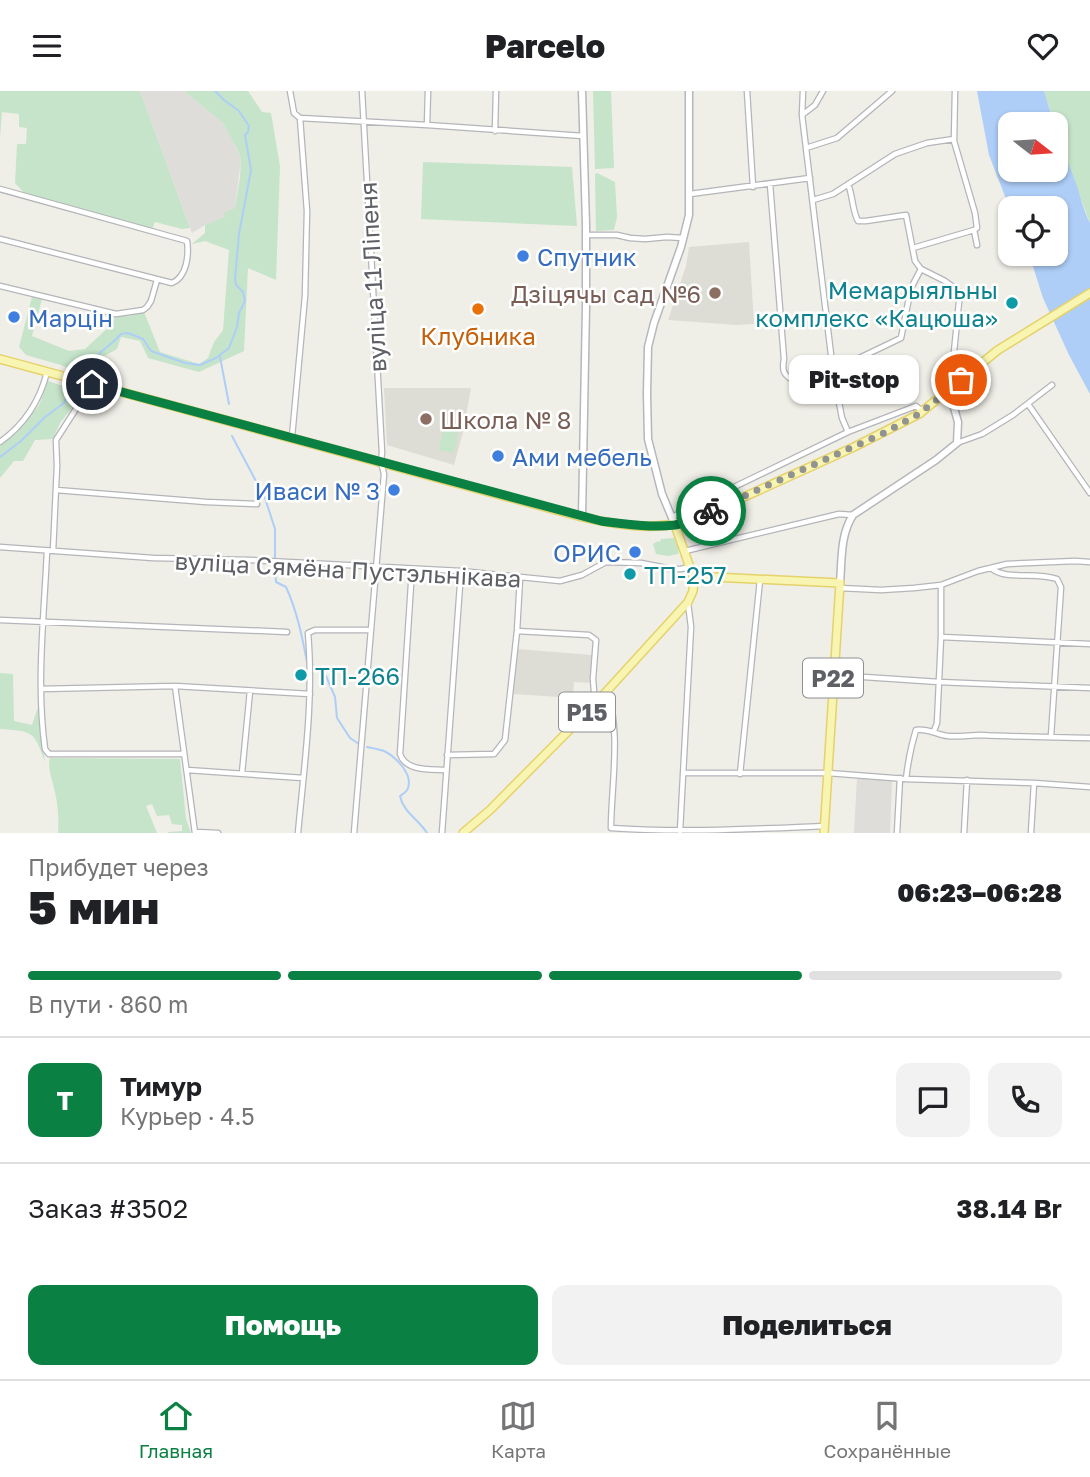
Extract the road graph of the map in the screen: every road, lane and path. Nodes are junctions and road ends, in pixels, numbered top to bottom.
1 (290, 91) edge
2 (362, 91) edge
3 (428, 91) edge
4 (496, 91) edge
5 (582, 91) edge
6 (689, 91) edge
7 (747, 91) edge
8 (803, 91) edge
9 (823, 91) edge
10 (892, 91) edge
11 (955, 91) edge
12 (802, 115) junction
13 (300, 118) junction
14 (364, 122) junction
15 (427, 125) junction
16 (495, 131) junction
17 (583, 136) junction
18 (954, 139) junction
19 (806, 148) junction
20 (810, 178) junction
21 (770, 184) junction
22 (848, 184) junction
23 (753, 187) junction
24 (0, 190) edge
25 (690, 194) junction
26 (813, 200) junction
27 (974, 230) junction
28 (586, 235) junction
29 (683, 238) junction
30 (0, 239) edge
31 (977, 245) dead end
32 (913, 248) junction
33 (921, 269) junction
34 (157, 280) junction
35 (0, 286) edge
36 (1090, 293) edge
37 (0, 359) edge
38 (833, 369) junction
39 (47, 372) junction
40 (961, 380) junction
41 (92, 384) junction
42 (1052, 385) dead end
43 (949, 390) junction
44 (1028, 404) junction
45 (922, 411) junction
46 (848, 432) junction
47 (292, 438) junction
48 (0, 442) edge
49 (957, 443) junction
50 (381, 462) junction
51 (56, 490) junction
52 (1090, 493) edge
53 (257, 504) dead end
54 (853, 515) junction
55 (582, 517) junction
56 (673, 521) junction
57 (0, 548) edge
58 (50, 551) junction
59 (685, 551) junction
60 (1090, 562) edge
61 (376, 566) junction
62 (690, 567) junction
63 (990, 568) junction
64 (412, 569) junction
65 (460, 571) junction
66 (520, 578) junction
67 (694, 579) junction
68 (760, 579) junction
69 (840, 585) junction
70 (941, 585) junction
71 (688, 602) junction
72 (0, 621) edge
73 (43, 623) junction
74 (370, 630) junction
75 (517, 631) junction
76 (287, 632) dead end
77 (941, 637) junction
78 (1058, 642) junction
79 (1090, 644) edge
80 (834, 675) junction
81 (939, 682) junction
82 (175, 686) junction
83 (1055, 686) junction
84 (1090, 688) edge
85 (41, 689) junction
86 (250, 691) junction
87 (606, 691) junction
88 (310, 694) junction
89 (595, 704) junction
90 (934, 731) junction
91 (1051, 736) junction
92 (1090, 739) edge
93 (184, 754) junction
94 (447, 755) junction
95 (187, 770) junction
96 (446, 770) junction
97 (683, 773) junction
98 (740, 773) junction
99 (828, 773) junction
100 (242, 774) junction
101 (303, 778) junction
102 (900, 778) junction
103 (906, 779) junction
104 (967, 780) junction
105 (1034, 783) junction
106 (1090, 787) edge
107 (824, 829) edge
108 (680, 831) junction
109 (766, 831) edge
110 (195, 832) edge
111 (218, 833) edge
112 (298, 833) edge
113 (354, 833) edge
114 (442, 833) edge
115 (463, 833) edge
116 (897, 833) edge
117 (964, 833) edge
118 (1031, 833) edge

1 - 13 street
2 - 14 street, вуліца 11 Ліпеня
3 - 15 street
4 - 16 street
5 - 17 main road
6 - 25 main road
7 - 23 street
8 - 12 street
9 - 12 street
10 - 19 street
11 - 18 street
12 - 19 street
13 - 14 street
13 - 47 street
14 - 15 street
14 - 50 street, вуліца 11 Ліпеня
15 - 16 street
16 - 17 street
17 - 28 main road
18 - 22 street
18 - 27 street
19 - 20 street
20 - 21 street
20 - 26 street
21 - 23 street
21 - 38 street
22 - 26 street
22 - 32 street
23 - 25 street
24 - 34 street
25 - 29 main road
26 - 38 street
27 - 31 street
27 - 32 street
28 - 29 street
28 - 55 main road
29 - 56 main road
30 - 34 street
32 - 33 street
33 - 38 street
33 - 40 street
34 - 35 street
36 - 40 main road
37 - 39 main road
38 - 46 street
39 - 41 main road
39 - 48 street
40 - 43 main road
41 - 47 main road
41 - 51 street
42 - 44 street
43 - 45 main road
43 - 49 main road
44 - 49 street
44 - 52 street
45 - 46 street
45 - 56 main road
46 - 56 street
47 - 50 main road
49 - 54 main road
50 - 55 main road
50 - 61 street, вуліца 11 Ліпеня
51 - 53 street
51 - 58 street
54 - 59 street
54 - 69 main road, Р22
55 - 56 main road
56 - 59 main road
57 - 58 street, вуліца Сямёна Пустэльнікава
58 - 61 street, вуліца Сямёна Пустэльнікава
58 - 73 street
59 - 62 main road
60 - 63 street
61 - 64 street, вуліца Сямёна Пустэльнікава
61 - 74 street, вуліца 11 Ліпеня
62 - 66 street, вуліца Сямёна Пустэльнікава
62 - 67 main road
63 - 70 street
63 - 78 street
64 - 65 street, вуліца Сямёна Пустэльнікава
64 - 96 street
65 - 66 street, вуліца Сямёна Пустэльнікава
65 - 94 street
66 - 75 street
67 - 68 main road
67 - 71 main road, Р15
68 - 69 main road
68 - 98 street
69 - 70 street
69 - 80 main road, Р22
70 - 77 street
71 - 87 main road, Р15
71 - 97 street
72 - 73 street
73 - 76 street
73 - 85 street
74 - 88 street
74 - 113 street, вуліца 11 Ліпеня
75 - 89 street
75 - 94 street
77 - 78 street
77 - 81 street
78 - 79 street
78 - 83 street
80 - 81 street
80 - 99 main road, Р22
81 - 83 street
81 - 90 street
82 - 85 street
82 - 86 street
82 - 93 street
83 - 84 street
83 - 91 street
85 - 93 street
86 - 88 street
86 - 100 street
87 - 89 main road, Р15
87 - 108 street
88 - 101 street
89 - 115 main road, Р15
90 - 91 street
90 - 103 street
91 - 92 street
93 - 95 street
94 - 96 street
95 - 100 street
95 - 110 street
96 - 114 street
97 - 98 street
97 - 108 street
98 - 99 street
99 - 102 street
99 - 107 main road, Р22
100 - 101 street
101 - 112 street
102 - 103 street
102 - 116 street
103 - 104 street
104 - 105 street
104 - 117 street
105 - 106 street
105 - 118 street
107 - 109 street
108 - 109 street
110 - 111 street

